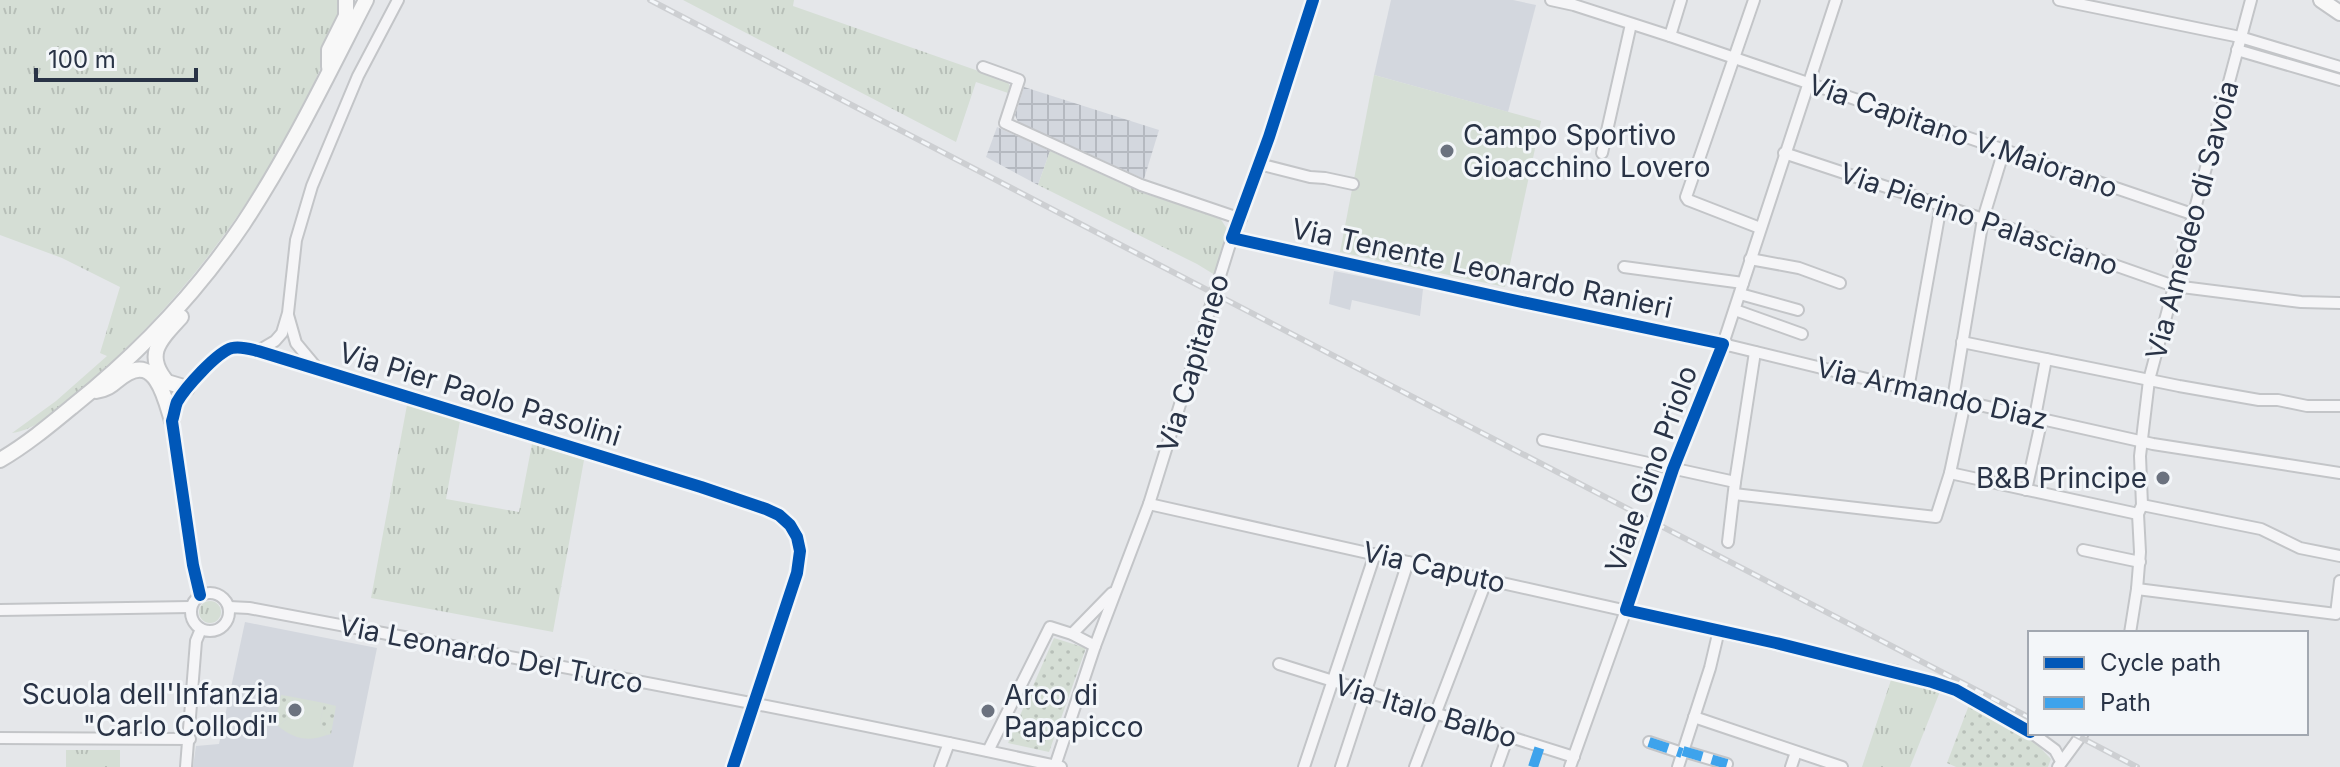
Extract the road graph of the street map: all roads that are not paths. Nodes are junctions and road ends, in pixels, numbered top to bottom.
1 (346, 0) edge
2 (366, 0) edge
3 (398, 0) edge
4 (1313, 0) edge
5 (1551, 0) edge
6 (1681, 0) edge
7 (1754, 0) edge
8 (1836, 0) edge
9 (2059, 0) edge
10 (2251, 0) edge
11 (2321, 0) edge
12 (2340, 13) edge
13 (1631, 24) junction
14 (1670, 36) junction
15 (2240, 37) junction
16 (2237, 50) junction
17 (1734, 59) junction
18 (983, 67) dead end
19 (2340, 67) edge
20 (329, 72) junction
21 (2340, 80) edge
22 (1808, 83) junction
23 (2004, 150) junction
24 (1602, 153) dead end
25 (1784, 153) junction
26 (1259, 164) junction
27 (1353, 184) dead end
28 (1941, 205) junction
29 (2192, 214) junction
30 (1241, 219) junction
31 (1983, 219) junction
32 (1760, 228) junction
33 (1232, 238) junction
34 (1750, 259) junction
35 (1624, 267) dead end
36 (1743, 283) junction
37 (1840, 283) dead end
38 (2174, 286) junction
39 (192, 291) junction
40 (1740, 294) junction
41 (2340, 303) edge
42 (1735, 310) junction
43 (1798, 310) dead end
44 (288, 313) junction
45 (1802, 334) dead end
46 (1962, 342) junction
47 (1723, 344) junction
48 (258, 351) junction
49 (1755, 352) junction
50 (2046, 359) junction
51 (318, 369) junction
52 (2149, 380) junction
53 (187, 388) junction
54 (1908, 389) junction
55 (91, 392) junction
56 (1953, 399) junction
57 (1965, 402) junction
58 (2340, 406) edge
59 (2039, 418) junction
60 (172, 421) junction
61 (1543, 440) dead end
62 (2142, 441) junction
63 (0, 460) edge
64 (1673, 469) junction
65 (1950, 473) junction
66 (2340, 473) edge
67 (1735, 482) junction
68 (2026, 490) junction
69 (1739, 495) junction
70 (1149, 504) junction
71 (2140, 509) junction
72 (1728, 542) dead end
73 (2083, 550) dead end
74 (1375, 554) junction
75 (2340, 556) edge
76 (1408, 562) junction
77 (2140, 562) junction
78 (1487, 579) junction
79 (2340, 581) edge
80 (1116, 588) junction
81 (2137, 589) junction
82 (200, 595) junction
83 (191, 607) junction
84 (229, 607) junction
85 (0, 610) edge
86 (1626, 610) junction
87 (201, 629) junction
88 (1719, 630) junction
89 (2130, 631) edge
90 (1072, 634) junction
91 (1095, 646) junction
92 (1279, 664) dead end
93 (1333, 681) junction
94 (1366, 692) junction
95 (753, 705) junction
96 (1436, 713) junction
97 (1694, 717) junction
98 (2028, 730) edge
99 (2035, 735) edge
100 (2082, 735) edge
101 (1508, 736) junction
102 (0, 738) edge
103 (190, 739) junction
104 (1649, 742) dead end
105 (949, 743) junction
106 (988, 751) junction
107 (1683, 752) junction
108 (1796, 752) junction
109 (1572, 762) edge
110 (1727, 764) dead end
111 (2060, 764) edge
112 (1058, 766) edge
113 (186, 767) edge
114 (733, 767) edge
115 (940, 767) edge
116 (1304, 767) edge
117 (1341, 767) edge
118 (1415, 767) edge
119 (1497, 767) edge
120 (1678, 767) edge
121 (1791, 767) edge
122 (1842, 767) edge

1 - 20 main road
2 - 20 main road
3 - 44 street
4 - 26 street, Via Capitaneo
5 - 13 street, Via Capitano V.Maiorano
6 - 14 street
7 - 17 street
8 - 22 street, Viale Gino Priolo
9 - 15 street
10 - 15 street, Via Amedeo di Savoia
11 - 12 main road
13 - 14 street, Via Capitano V.Maiorano
13 - 24 street
14 - 17 street, Via Capitano V.Maiorano
15 - 16 street, Via Amedeo di Savoia
15 - 19 street
16 - 21 street
16 - 29 street, Via Amedeo di Savoia
17 - 22 street, Via Capitano V.Maiorano
17 - 32 street
18 - 30 street
20 - 39 main road
22 - 23 street, Via Capitano V.Maiorano
22 - 25 street, Viale Gino Priolo
23 - 29 street, Via Capitano V.Maiorano
23 - 31 street
25 - 28 street, Via Pierino Palasciano
25 - 32 street, Viale Gino Priolo
26 - 27 street
26 - 30 street, Via Capitaneo
28 - 31 street, Via Pierino Palasciano
28 - 54 street
29 - 38 street, Via Amedeo di Savoia
30 - 33 street, Via Capitaneo
31 - 38 street, Via Pierino Palasciano
31 - 46 street
32 - 34 street, Viale Gino Priolo
33 - 47 street, Via Tenente Leonardo Ranieri
33 - 70 street, Via Capitaneo
34 - 36 street, Viale Gino Priolo
34 - 37 street
35 - 36 street
36 - 40 street, Viale Gino Priolo
38 - 41 street, Via Pierino Palasciano
38 - 52 street, Via Amedeo di Savoia
39 - 53 main road
39 - 55 main road
40 - 42 street, Viale Gino Priolo
40 - 43 street
42 - 45 street
42 - 47 street, Viale Gino Priolo
44 - 48 street
44 - 51 street
46 - 50 street
46 - 56 street
47 - 49 street, Via Armando Diaz
47 - 64 street, Viale Gino Priolo
48 - 51 street, Via Pier Paolo Pasolini
48 - 53 street, Via Pier Paolo Pasolini
49 - 54 street, Via Armando Diaz
49 - 67 street
50 - 52 street
50 - 59 street
51 - 95 street, Via Pier Paolo Pasolini
52 - 58 street
52 - 62 street, Via Amedeo di Savoia
53 - 60 street, Via Pier Paolo Pasolini
54 - 56 street, Via Armando Diaz
55 - 60 main road
55 - 63 main road
56 - 57 street, Via Armando Diaz
57 - 59 street, Via Armando Diaz
57 - 65 street
59 - 62 street, Via Armando Diaz
59 - 68 street
60 - 82 street
61 - 64 street
62 - 66 street, Via Armando Diaz
62 - 71 street, Via Amedeo di Savoia
64 - 67 street
64 - 86 street, Viale Gino Priolo
65 - 68 street
65 - 69 street
67 - 69 street
68 - 71 street
69 - 72 street
70 - 74 street, Via Caputo
70 - 80 street, Via Capitaneo
71 - 75 street
71 - 77 street, Via Amedeo di Savoia
73 - 77 street
74 - 76 street, Via Caputo
74 - 93 street
76 - 78 street, Via Caputo
76 - 94 street
77 - 81 street, Via Amedeo di Savoia
78 - 86 street, Via Caputo
78 - 96 street
79 - 81 street
80 - 90 street
80 - 91 street, Via Capitaneo
81 - 89 street, Via Amedeo di Savoia
82 - 83 street
82 - 84 street
83 - 85 street
83 - 87 street
84 - 87 street
84 - 95 street, Via Leonardo Del Turco
86 - 88 street, Via Caputo
86 - 109 street, Viale Gino Priolo
87 - 103 street
88 - 97 street
88 - 98 street, Via Caputo
90 - 91 street
90 - 106 street
91 - 112 street, Via Capitaneo
92 - 93 street, Via Italo Balbo
93 - 94 street, Via Italo Balbo
93 - 116 street
94 - 96 street, Via Italo Balbo
94 - 117 street
95 - 105 street, Via Leonardo Del Turco
95 - 114 street, Via Pier Paolo Pasolini
96 - 101 street, Via Italo Balbo
96 - 118 street
97 - 107 street
97 - 108 street
99 - 111 street, Via Caputo
100 - 111 street
101 - 109 street, Via Italo Balbo
101 - 119 street
102 - 103 street
103 - 113 street
104 - 107 street
105 - 106 street, Via Leonardo Del Turco
105 - 115 street
106 - 112 street, Via Leonardo Del Turco
107 - 110 street
107 - 120 street
108 - 121 street
108 - 122 street

